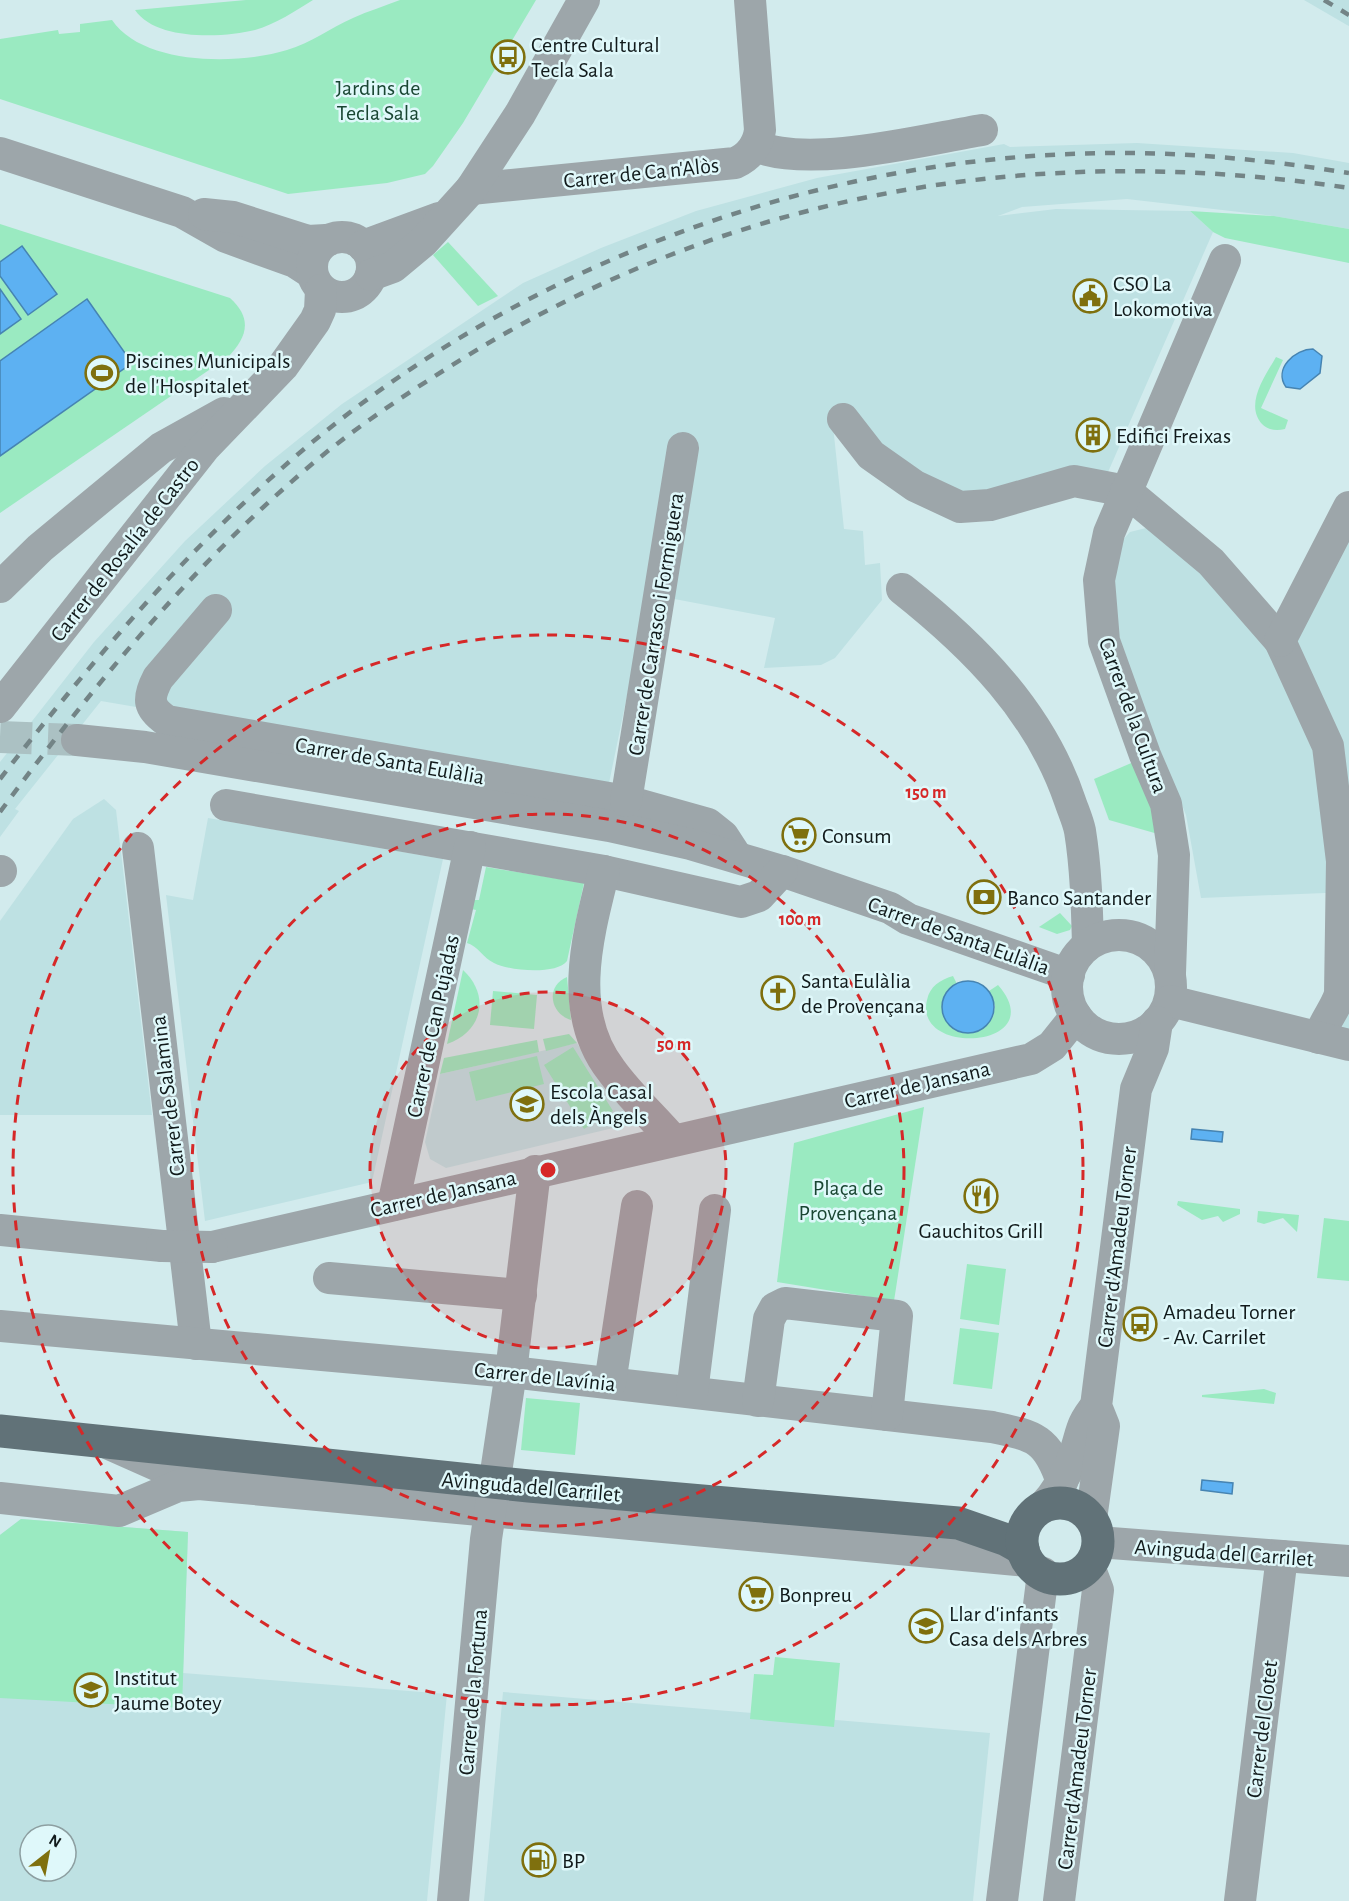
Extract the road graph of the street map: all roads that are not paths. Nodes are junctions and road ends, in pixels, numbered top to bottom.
1 (584, 0) edge
2 (750, 0) edge
3 (982, 130) dead end
4 (754, 146) junction
5 (0, 153) edge
6 (471, 189) junction
7 (182, 212) junction
8 (326, 240) junction
9 (1225, 260) dead end
10 (365, 271) junction
11 (316, 281) junction
12 (283, 366) junction
13 (254, 397) junction
14 (843, 419) dead end
15 (683, 448) dead end
16 (1126, 491) junction
17 (1349, 507) edge
18 (0, 587) edge
19 (902, 589) dead end
20 (216, 610) dead end
21 (1280, 641) junction
22 (8, 697) edge
23 (77, 740) tunnel mouth
24 (626, 801) junction
25 (226, 805) dead end
26 (470, 847) junction
27 (138, 848) dead end
28 (736, 856) junction
29 (604, 871) junction
30 (782, 871) junction
31 (1088, 945) junction
32 (1069, 975) junction
33 (1166, 999) junction
34 (1076, 1016) junction
35 (1118, 1039) junction
36 (1334, 1042) edge
37 (1136, 1089) junction
38 (672, 1139) junction
39 (535, 1171) junction
40 (393, 1205) junction
41 (637, 1206) dead end
42 (715, 1210) dead end
43 (0, 1230) edge
44 (329, 1278) dead end
45 (520, 1295) junction
46 (0, 1326) edge
47 (196, 1344) junction
48 (511, 1372) junction
49 (610, 1383) junction
50 (692, 1392) junction
51 (758, 1401) junction
52 (1096, 1406) junction
53 (886, 1415) junction
54 (0, 1431) edge
55 (105, 1442) junction
56 (199, 1484) junction
57 (493, 1497) junction
58 (0, 1498) edge
59 (1046, 1501) junction
60 (958, 1523) junction
61 (1093, 1543) junction
62 (1282, 1556) junction
63 (1031, 1561) junction
64 (1349, 1561) edge
65 (453, 1901) edge
66 (1002, 1901) edge
67 (1059, 1901) edge
68 (1240, 1901) edge

1 - 6 street, Carrer de Rosalía de Castro
2 - 4 street
3 - 4 street
4 - 6 street, Carrer de Ca n'Alòs
5 - 7 street
6 - 10 street, Carrer de Rosalía de Castro
7 - 8 street
7 - 11 street
8 - 10 street
8 - 11 street
9 - 16 street, Carrer de la Cultura
10 - 11 street
10 - 12 street, Carrer de Rosalía de Castro
11 - 12 street, Carrer de Rosalía de Castro
12 - 13 street, Carrer de Rosalía de Castro
13 - 18 street, Carrer de Rosalía de Castro
13 - 22 street, Carrer de Rosalía de Castro
14 - 16 street
15 - 24 street, Carrer de Carrasco i Formiguera
16 - 21 street
16 - 33 street, Carrer de la Cultura
17 - 21 street
19 - 31 street
20 - 24 street, Carrer de Santa Eulàlia
21 - 36 street
23 - 28 street, Carrer de Santa Eulàlia
24 - 28 street, Carrer de Santa Eulàlia
25 - 26 street
26 - 29 street
26 - 40 street, Carrer de Can Pujadas
27 - 47 street, Carrer de Salamina
28 - 30 street, Carrer de Santa Eulàlia
29 - 30 street
29 - 38 street
30 - 32 street, Carrer de Santa Eulàlia
31 - 32 street
31 - 33 street
32 - 34 street
33 - 35 street
33 - 36 street
33 - 37 street, Carrer d'Amadeu Torner
34 - 35 street
34 - 38 street, Carrer de Jansana
35 - 37 street, Carrer d'Amadeu Torner
37 - 52 street, Carrer d'Amadeu Torner
38 - 39 street, Carrer de Jansana
39 - 40 street, Carrer de Jansana
39 - 45 street, Carrer de la Fortuna
40 - 43 street, Carrer de Jansana, bridge
41 - 49 street
42 - 50 street
44 - 45 street
45 - 48 street, Carrer de la Fortuna
46 - 47 street, Carrer de Lavínia
47 - 48 street, Carrer de Lavínia
48 - 49 street, Carrer de Lavínia
48 - 57 street, Carrer de la Fortuna
49 - 50 street, Carrer de Lavínia
50 - 51 street, Carrer de Lavínia
51 - 53 street, Carrer de Lavínia
51 - 53 street
52 - 59 street, Carrer d'Amadeu Torner
52 - 61 street, Carrer d'Amadeu Torner
53 - 59 street, Carrer de Lavínia
54 - 55 main road, Avinguda del Carrilet
55 - 56 street, Avinguda del Carrilet
55 - 57 main road, Avinguda del Carrilet
56 - 57 street, Avinguda del Carrilet
56 - 58 street, Avinguda del Carrilet
57 - 60 main road, Avinguda del Carrilet
57 - 63 street, Avinguda del Carrilet
57 - 65 street, Carrer de la Fortuna
59 - 60 main road
59 - 61 main road
59 - 63 main road
60 - 63 main road
61 - 62 street, Avinguda del Carrilet
61 - 63 main road
61 - 67 street, Carrer d'Amadeu Torner
62 - 64 street, Avinguda del Carrilet
62 - 68 street, Carrer del Clotet
63 - 66 street

